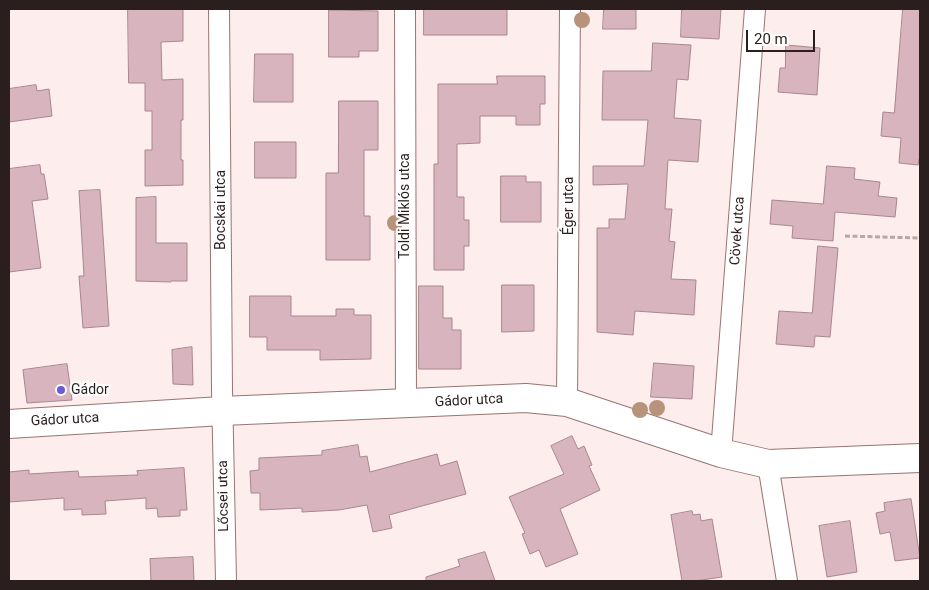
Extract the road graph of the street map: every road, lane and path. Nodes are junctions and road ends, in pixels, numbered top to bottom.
1 (219, 9) edge
2 (405, 9) edge
3 (570, 9) edge
4 (755, 9) edge
5 (845, 236) dead end
6 (920, 238) edge
7 (567, 402) junction
8 (406, 404) junction
9 (222, 412) junction
10 (9, 424) edge
11 (720, 453) junction
12 (920, 458) edge
13 (768, 464) junction
14 (226, 581) edge
15 (786, 581) edge

1 - 9 street, Bocskai utca
2 - 8 street, Toldi Miklós utca
3 - 7 street, Éger utca
4 - 11 street, Cövek utca
5 - 6 path
7 - 8 street, Gádor utca
7 - 11 street, Gádor utca
8 - 9 street, Gádor utca
9 - 10 street, Gádor utca
9 - 14 street, Lőcsei utca
11 - 13 street, Gádor utca
12 - 13 street, Gádor utca
13 - 15 street

